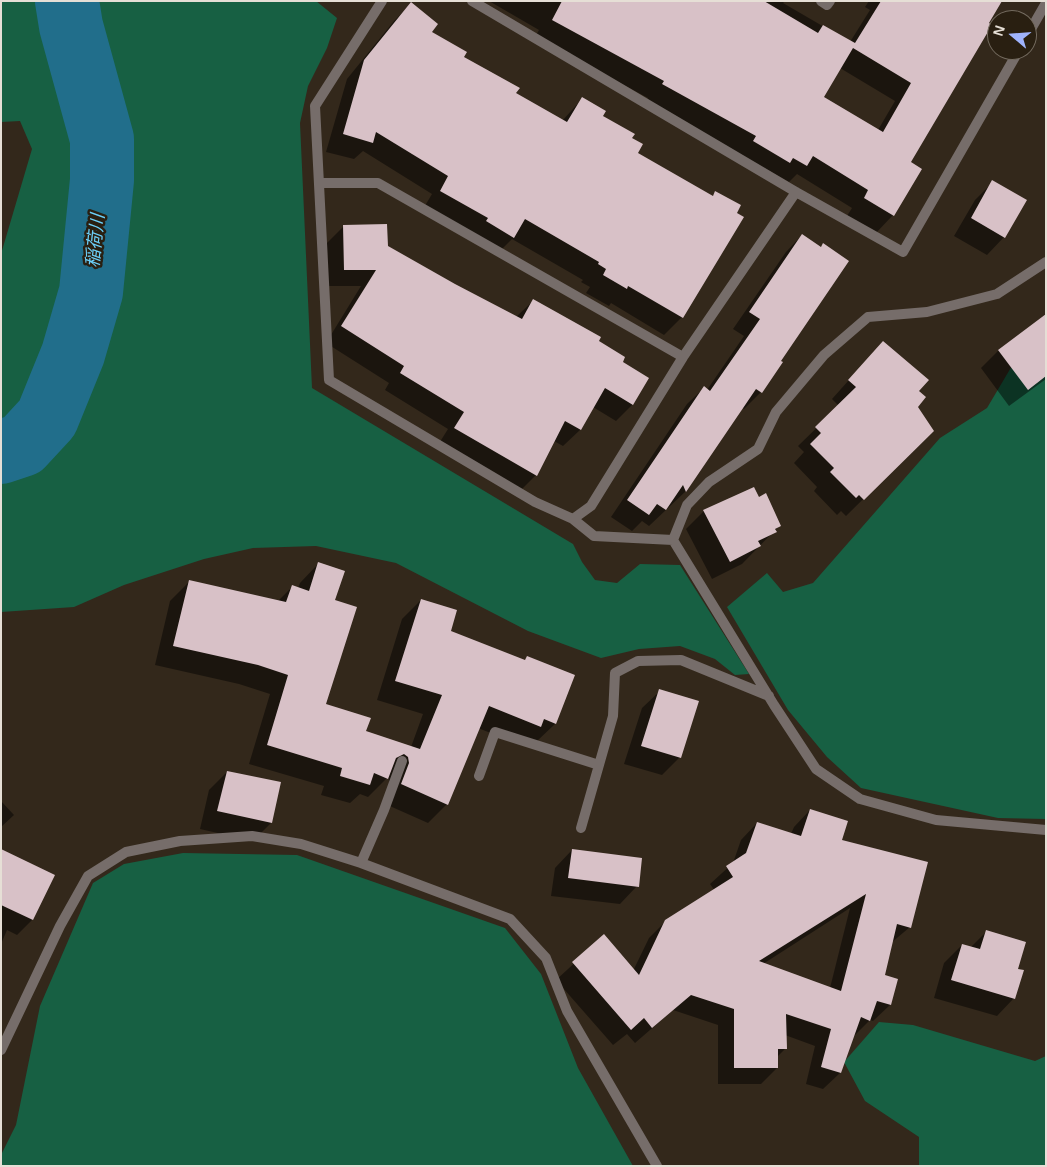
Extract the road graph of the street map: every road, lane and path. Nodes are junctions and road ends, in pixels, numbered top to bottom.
1 (382, 1) edge
2 (472, 1) edge
3 (821, 1) edge
4 (830, 1) edge
5 (1046, 4) edge
6 (1037, 19) edge
7 (1013, 60) edge
8 (319, 183) junction
9 (796, 192) junction
10 (1046, 262) edge
11 (683, 357) junction
12 (573, 519) junction
13 (673, 540) junction
14 (769, 696) junction
15 (402, 762) dead end
16 (599, 765) junction
17 (479, 776) dead end
18 (581, 828) dead end
19 (1046, 830) edge
20 (361, 862) junction
21 (1, 1050) edge
22 (658, 1166) edge

1 - 8 street
2 - 9 street
3 - 4 street
5 - 6 street
7 - 9 street
8 - 11 street
8 - 12 street
9 - 11 street
10 - 13 street
11 - 12 street
12 - 13 street
13 - 14 street
14 - 16 street
14 - 19 street
15 - 20 street
16 - 17 street
16 - 18 street
20 - 21 street
20 - 22 street

